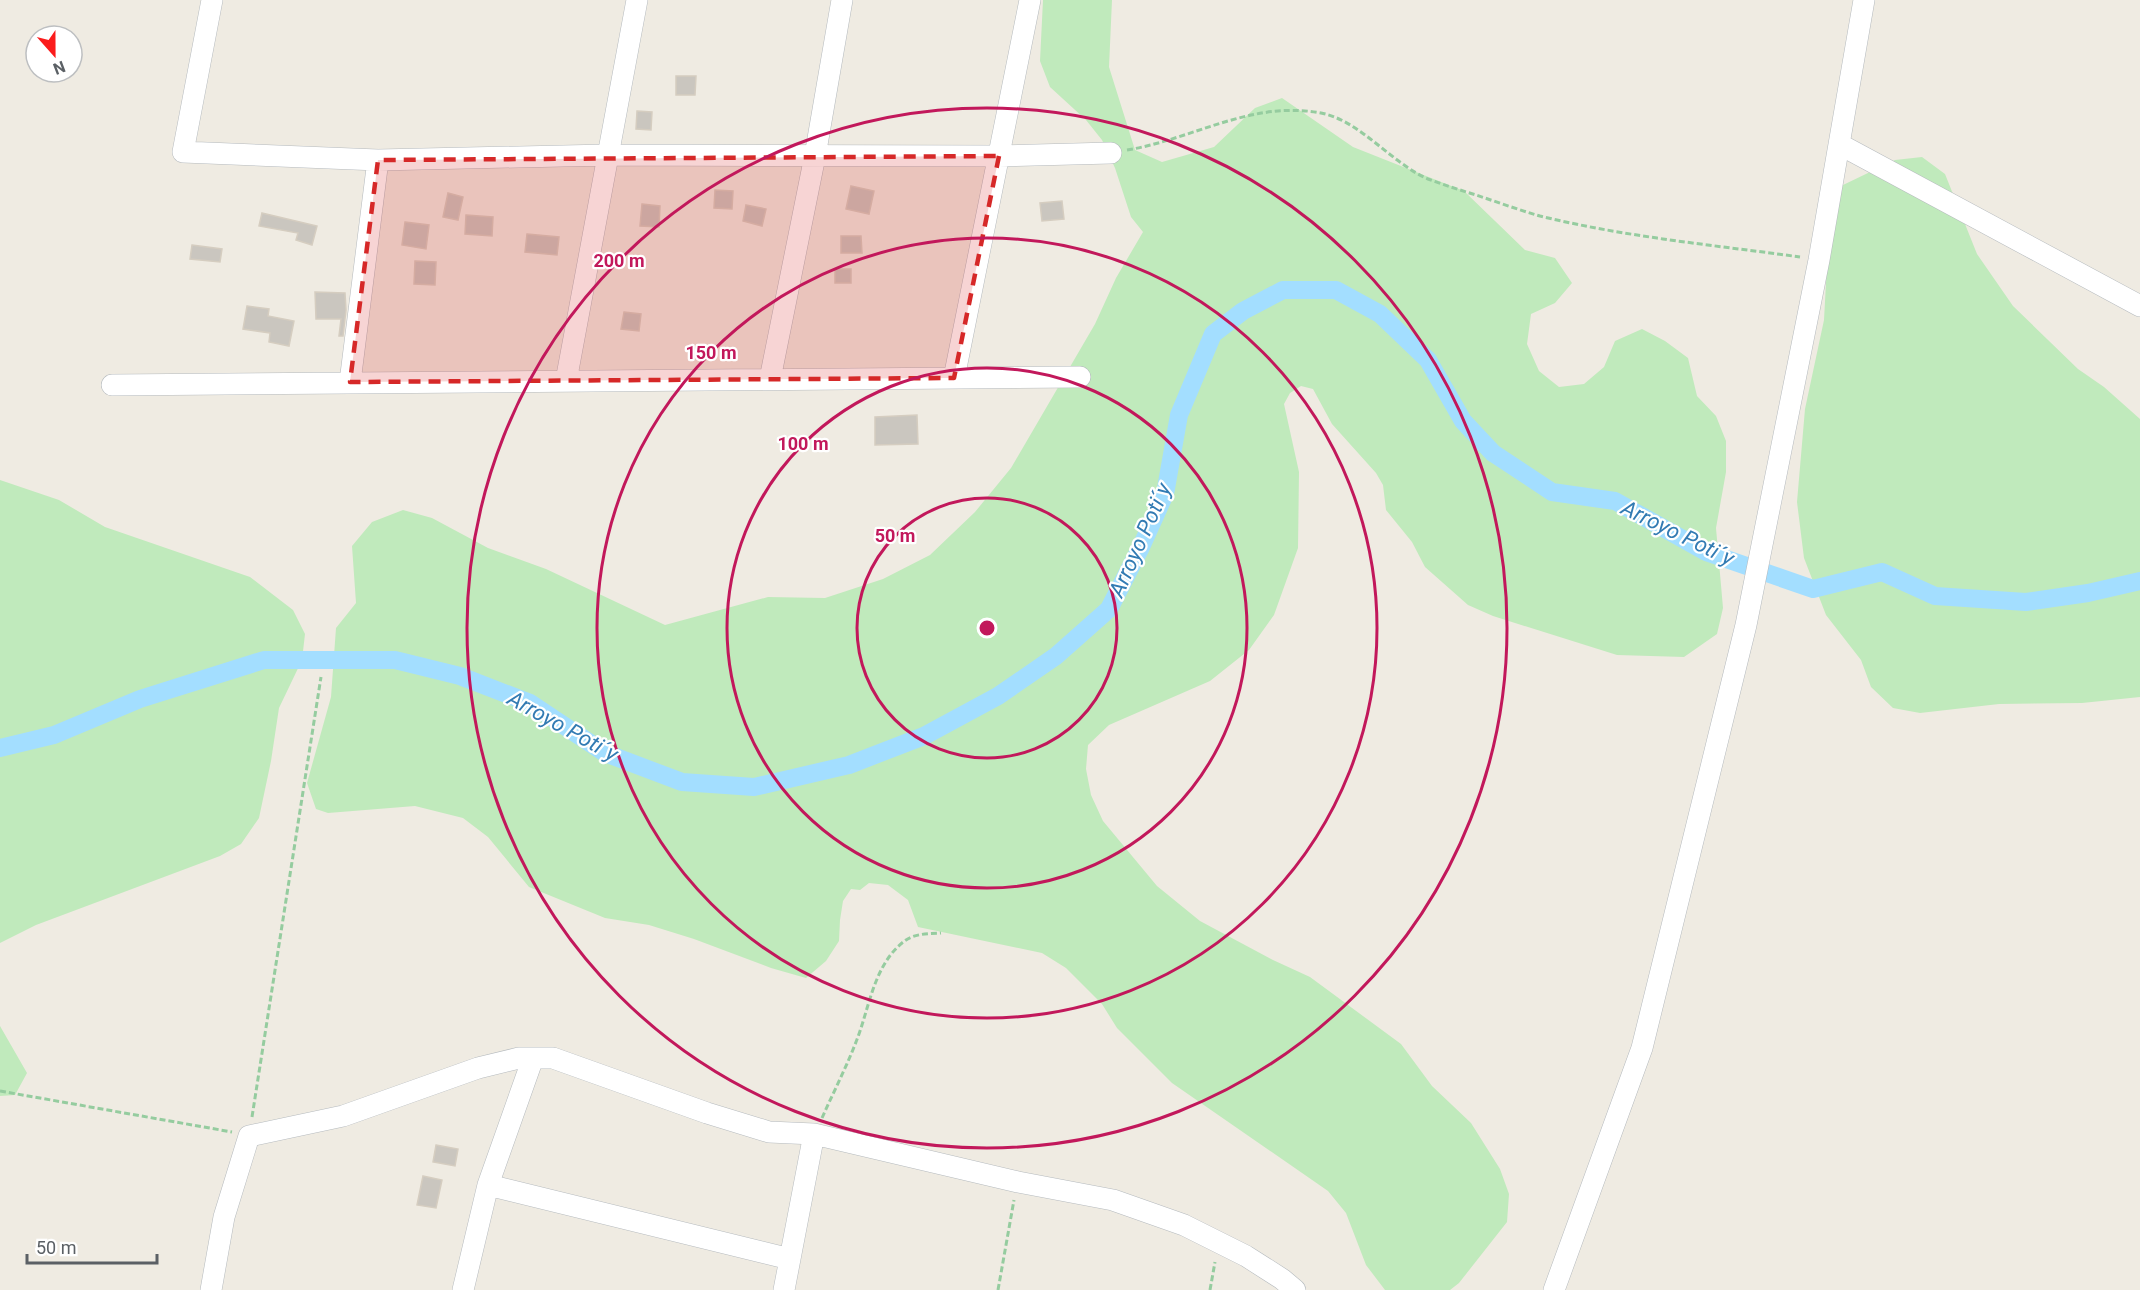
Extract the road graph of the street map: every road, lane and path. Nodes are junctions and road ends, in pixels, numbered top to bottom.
1 (212, 0) edge
2 (637, 0) edge
3 (842, 0) edge
4 (1030, 0) edge
5 (1864, 0) edge
6 (1839, 144) junction
7 (1111, 153) joint
8 (607, 155) junction
9 (814, 156) junction
10 (999, 156) junction
11 (378, 160) junction
12 (1819, 260) junction
13 (2140, 306) edge
14 (1080, 377) dead end
15 (954, 378) junction
16 (770, 379) junction
17 (566, 381) junction
18 (350, 382) junction
19 (112, 385) dead end
20 (321, 676) dead end
21 (941, 933) dead end
22 (533, 1058) junction
23 (0, 1091) edge
24 (814, 1134) junction
25 (249, 1136) junction
26 (1018, 1182) junction
27 (488, 1185) junction
28 (1219, 1242) junction
29 (790, 1258) junction
30 (211, 1290) edge
31 (463, 1290) edge
32 (784, 1290) edge
33 (998, 1290) edge
34 (1210, 1290) edge
35 (1294, 1290) edge
36 (1554, 1290) edge

1 - 11 street
2 - 8 street
3 - 9 street
4 - 10 street
5 - 6 street
6 - 12 street
6 - 13 street
7 - 10 street
7 - 12 path
8 - 9 street
8 - 11 street
8 - 17 street
9 - 10 street
9 - 16 street
10 - 15 street
11 - 18 street
12 - 36 street
14 - 15 street
15 - 16 street
16 - 17 street
17 - 18 street
18 - 19 street
20 - 25 path
21 - 24 path
22 - 24 street
22 - 25 street
22 - 27 street
23 - 25 path
24 - 26 street
24 - 29 street
25 - 30 street
26 - 28 street
26 - 33 path
27 - 29 street
27 - 31 street
28 - 34 path
28 - 35 street
29 - 32 street

